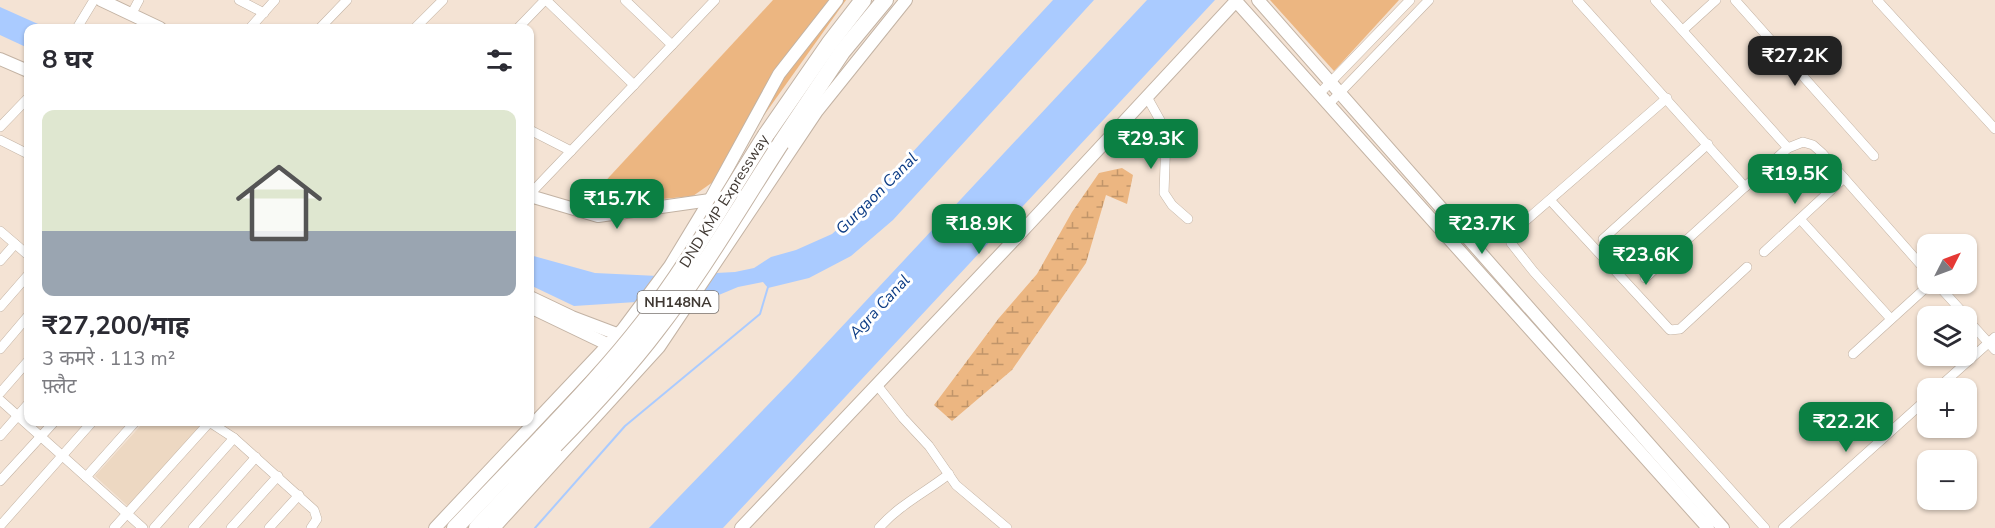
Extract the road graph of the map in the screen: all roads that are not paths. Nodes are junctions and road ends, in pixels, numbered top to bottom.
1 (94, 0) edge
2 (101, 0) edge
3 (139, 0) edge
4 (239, 0) edge
5 (275, 0) edge
6 (348, 0) edge
7 (442, 0) edge
8 (546, 0) edge
9 (626, 0) edge
10 (715, 0) edge
11 (837, 0) edge
12 (863, 0) edge
13 (885, 0) edge
14 (906, 0) edge
15 (1258, 0) edge
16 (1410, 0) edge
17 (1429, 0) edge
18 (1576, 0) edge
19 (1655, 0) edge
20 (1701, 0) edge
21 (1716, 0) edge
22 (1735, 0) edge
23 (1877, 0) edge
24 (1236, 1) edge
25 (1708, 8) junction
26 (264, 13) junction
27 (131, 15) junction
28 (79, 24) edge
29 (151, 24) edge
30 (254, 24) edge
31 (324, 24) edge
32 (419, 24) edge
33 (522, 24) edge
34 (1683, 30) junction
35 (672, 45) junction
36 (0, 52) edge
37 (0, 59) edge
38 (24, 62) edge
39 (24, 69) edge
40 (1331, 83) junction
41 (634, 85) junction
42 (1340, 93) junction
43 (1319, 94) junction
44 (1147, 97) junction
45 (1667, 98) junction
46 (24, 102) edge
47 (1329, 104) junction
48 (0, 127) edge
49 (1995, 129) edge
50 (534, 132) edge
51 (773, 139) junction
52 (0, 140) edge
53 (1708, 144) junction
54 (738, 146) junction
55 (1788, 148) junction
56 (571, 151) junction
57 (24, 152) edge
58 (1874, 156) dead end
59 (776, 171) junction
60 (1844, 178) junction
61 (1746, 187) junction
62 (534, 191) edge
63 (534, 196) edge
64 (710, 200) junction
65 (1550, 200) junction
66 (1188, 219) dead end
67 (1800, 219) junction
68 (0, 231) edge
69 (1603, 239) dead end
70 (15, 244) junction
71 (24, 252) edge
72 (1764, 252) dead end
73 (0, 261) edge
74 (1917, 261) edge
75 (1748, 267) dead end
76 (1645, 278) dead end
77 (24, 280) edge
78 (1919, 294) edge
79 (1946, 294) edge
80 (534, 299) edge
81 (1956, 306) edge
82 (0, 307) edge
83 (534, 309) edge
84 (1891, 318) junction
85 (24, 321) edge
86 (1977, 328) edge
87 (617, 334) junction
88 (1993, 343) edge
89 (607, 344) junction
90 (0, 349) edge
91 (1853, 354) dead end
92 (24, 366) edge
93 (1950, 378) edge
94 (574, 379) junction
95 (877, 385) junction
96 (0, 393) edge
97 (0, 400) edge
98 (604, 405) junction
99 (1917, 408) edge
100 (24, 409) edge
101 (18, 416) junction
102 (24, 421) edge
103 (534, 422) edge
104 (29, 426) edge
105 (50, 426) edge
106 (88, 426) edge
107 (131, 426) edge
108 (206, 426) edge
109 (218, 426) edge
110 (530, 426) edge
111 (0, 436) edge
112 (40, 436) junction
113 (234, 438) junction
114 (549, 441) junction
115 (62, 455) junction
116 (256, 457) junction
117 (949, 474) junction
118 (278, 476) junction
119 (86, 477) junction
120 (0, 481) edge
121 (298, 495) junction
122 (127, 513) junction
123 (0, 526) edge
124 (114, 528) edge
125 (143, 528) edge
126 (154, 528) edge
127 (193, 528) edge
128 (231, 528) edge
129 (269, 528) edge
130 (311, 528) edge
131 (435, 528) edge
132 (455, 528) edge
133 (477, 528) edge
134 (494, 528) edge
135 (741, 528) edge
136 (879, 528) edge
137 (1007, 528) edge
138 (1708, 528) edge
139 (1723, 528) edge
140 (1765, 528) edge
141 (1783, 528) edge

1 - 28 street
2 - 27 street
3 - 27 street
4 - 26 street
5 - 26 street
6 - 31 street
7 - 32 street
8 - 33 street
8 - 41 street
9 - 35 street
10 - 35 street
11 - 54 street
12 - 51 highway, DND KMP Expressway / NH148NA
13 - 51 highway, DND KMP Expressway / NH148NA
14 - 59 street
15 - 40 street
16 - 40 street
17 - 42 street
18 - 45 street
19 - 34 street
20 - 25 street
21 - 25 street
22 - 58 street
23 - 49 street
24 - 43 street
24 - 44 street
25 - 34 street
26 - 30 street
27 - 29 street
34 - 55 street
35 - 41 street
36 - 38 street
37 - 39 street
40 - 42 street
40 - 43 street
41 - 56 street
42 - 47 street
42 - 139 street
43 - 47 street
44 - 66 street
44 - 95 street
45 - 53 street
45 - 65 street
46 - 48 street
47 - 138 street
50 - 56 street
51 - 114 highway, DND KMP Expressway / NH148NA, bridge
52 - 57 street
53 - 61 street
53 - 69 street
54 - 59 street
54 - 64 street
55 - 60 street
55 - 61 street
56 - 62 street
59 - 98 street
60 - 67 street
60 - 74 street
61 - 76 street
63 - 64 street
64 - 87 street
65 - 75 street
65 - 140 street
67 - 72 street
67 - 84 street
68 - 70 street
70 - 71 street
70 - 73 street
77 - 82 street
78 - 84 street
79 - 81 street
80 - 87 street
83 - 89 street
84 - 91 street
85 - 90 street
86 - 88 street
87 - 89 street
88 - 93 street
89 - 94 street
92 - 96 street
94 - 98 street
94 - 103 street
95 - 117 street
95 - 135 street
97 - 101 street
98 - 134 street
99 - 141 street
100 - 101 street
101 - 102 street
101 - 111 street
104 - 112 street
105 - 112 street
106 - 115 street
107 - 119 street
108 - 122 street
109 - 113 street
110 - 131 street
112 - 115 street
112 - 120 street
113 - 116 street
113 - 126 street
114 - 132 highway, DND KMP Expressway / NH148NA
114 - 133 highway, DND KMP Expressway / NH148NA
115 - 119 street
115 - 123 street
116 - 118 street
116 - 127 street
117 - 136 street
117 - 137 street
118 - 121 street
118 - 128 street
119 - 122 street
121 - 129 street
121 - 130 street
122 - 124 street
122 - 125 street

